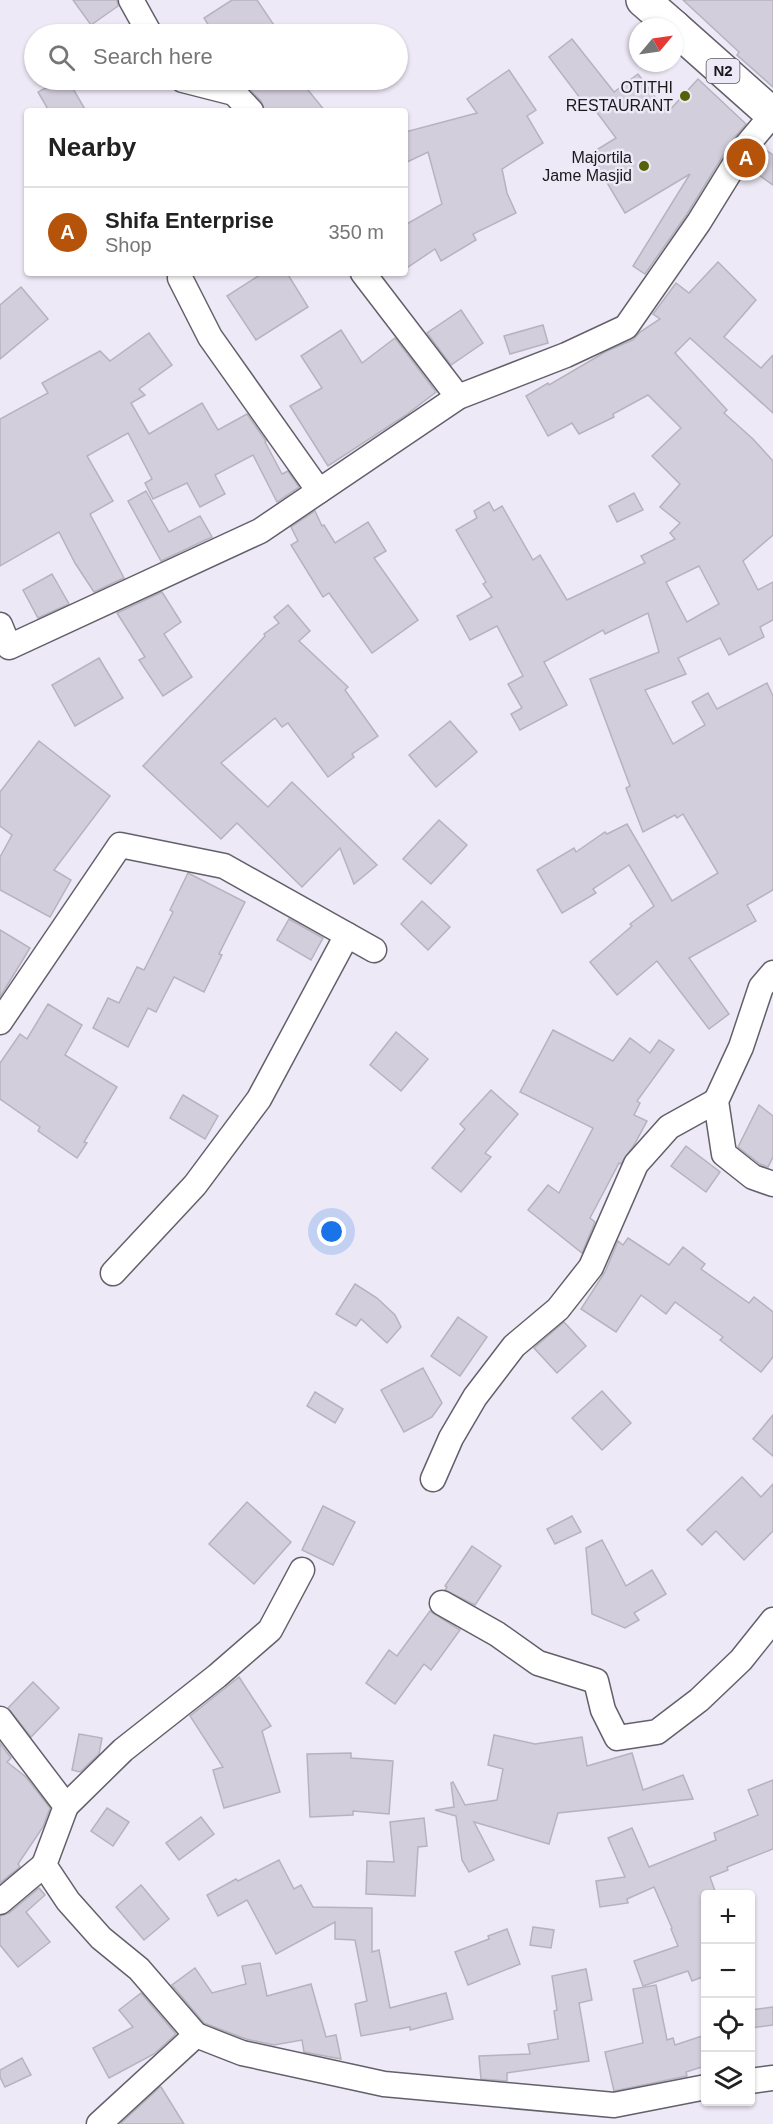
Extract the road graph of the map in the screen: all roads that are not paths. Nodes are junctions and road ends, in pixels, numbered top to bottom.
1 (131, 0) edge
2 (644, 0) edge
3 (664, 18) edge
4 (144, 24) edge
5 (683, 35) edge
6 (222, 90) edge
7 (248, 108) edge
8 (773, 115) edge
9 (365, 276) edge
10 (180, 278) dead end
11 (458, 397) junction
12 (319, 491) junction
13 (0, 625) edge
14 (347, 935) junction
15 (374, 950) dead end
16 (773, 973) edge
17 (0, 1022) edge
18 (716, 1101) junction
19 (773, 1184) edge
20 (113, 1273) dead end
21 (433, 1479) dead end
22 (302, 1570) dead end
23 (442, 1603) dead end
24 (773, 1620) edge
25 (0, 1719) edge
26 (66, 1806) junction
27 (44, 1865) junction
28 (0, 1902) edge
29 (196, 2035) junction
30 (773, 2078) edge
31 (755, 2080) edge
32 (701, 2088) edge
33 (615, 2114) edge
34 (99, 2124) edge

1 - 4 street
2 - 3 highway, N2
5 - 8 highway, N2
6 - 7 street
8 - 11 street
9 - 11 street
10 - 12 street
11 - 12 street
12 - 13 street
14 - 15 street
14 - 17 street
14 - 20 street
16 - 18 street
18 - 19 street
18 - 21 street
22 - 26 street
23 - 24 street
25 - 26 street
26 - 27 street
27 - 28 street
27 - 29 street
29 - 33 street
29 - 34 street
30 - 31 street
32 - 33 street

